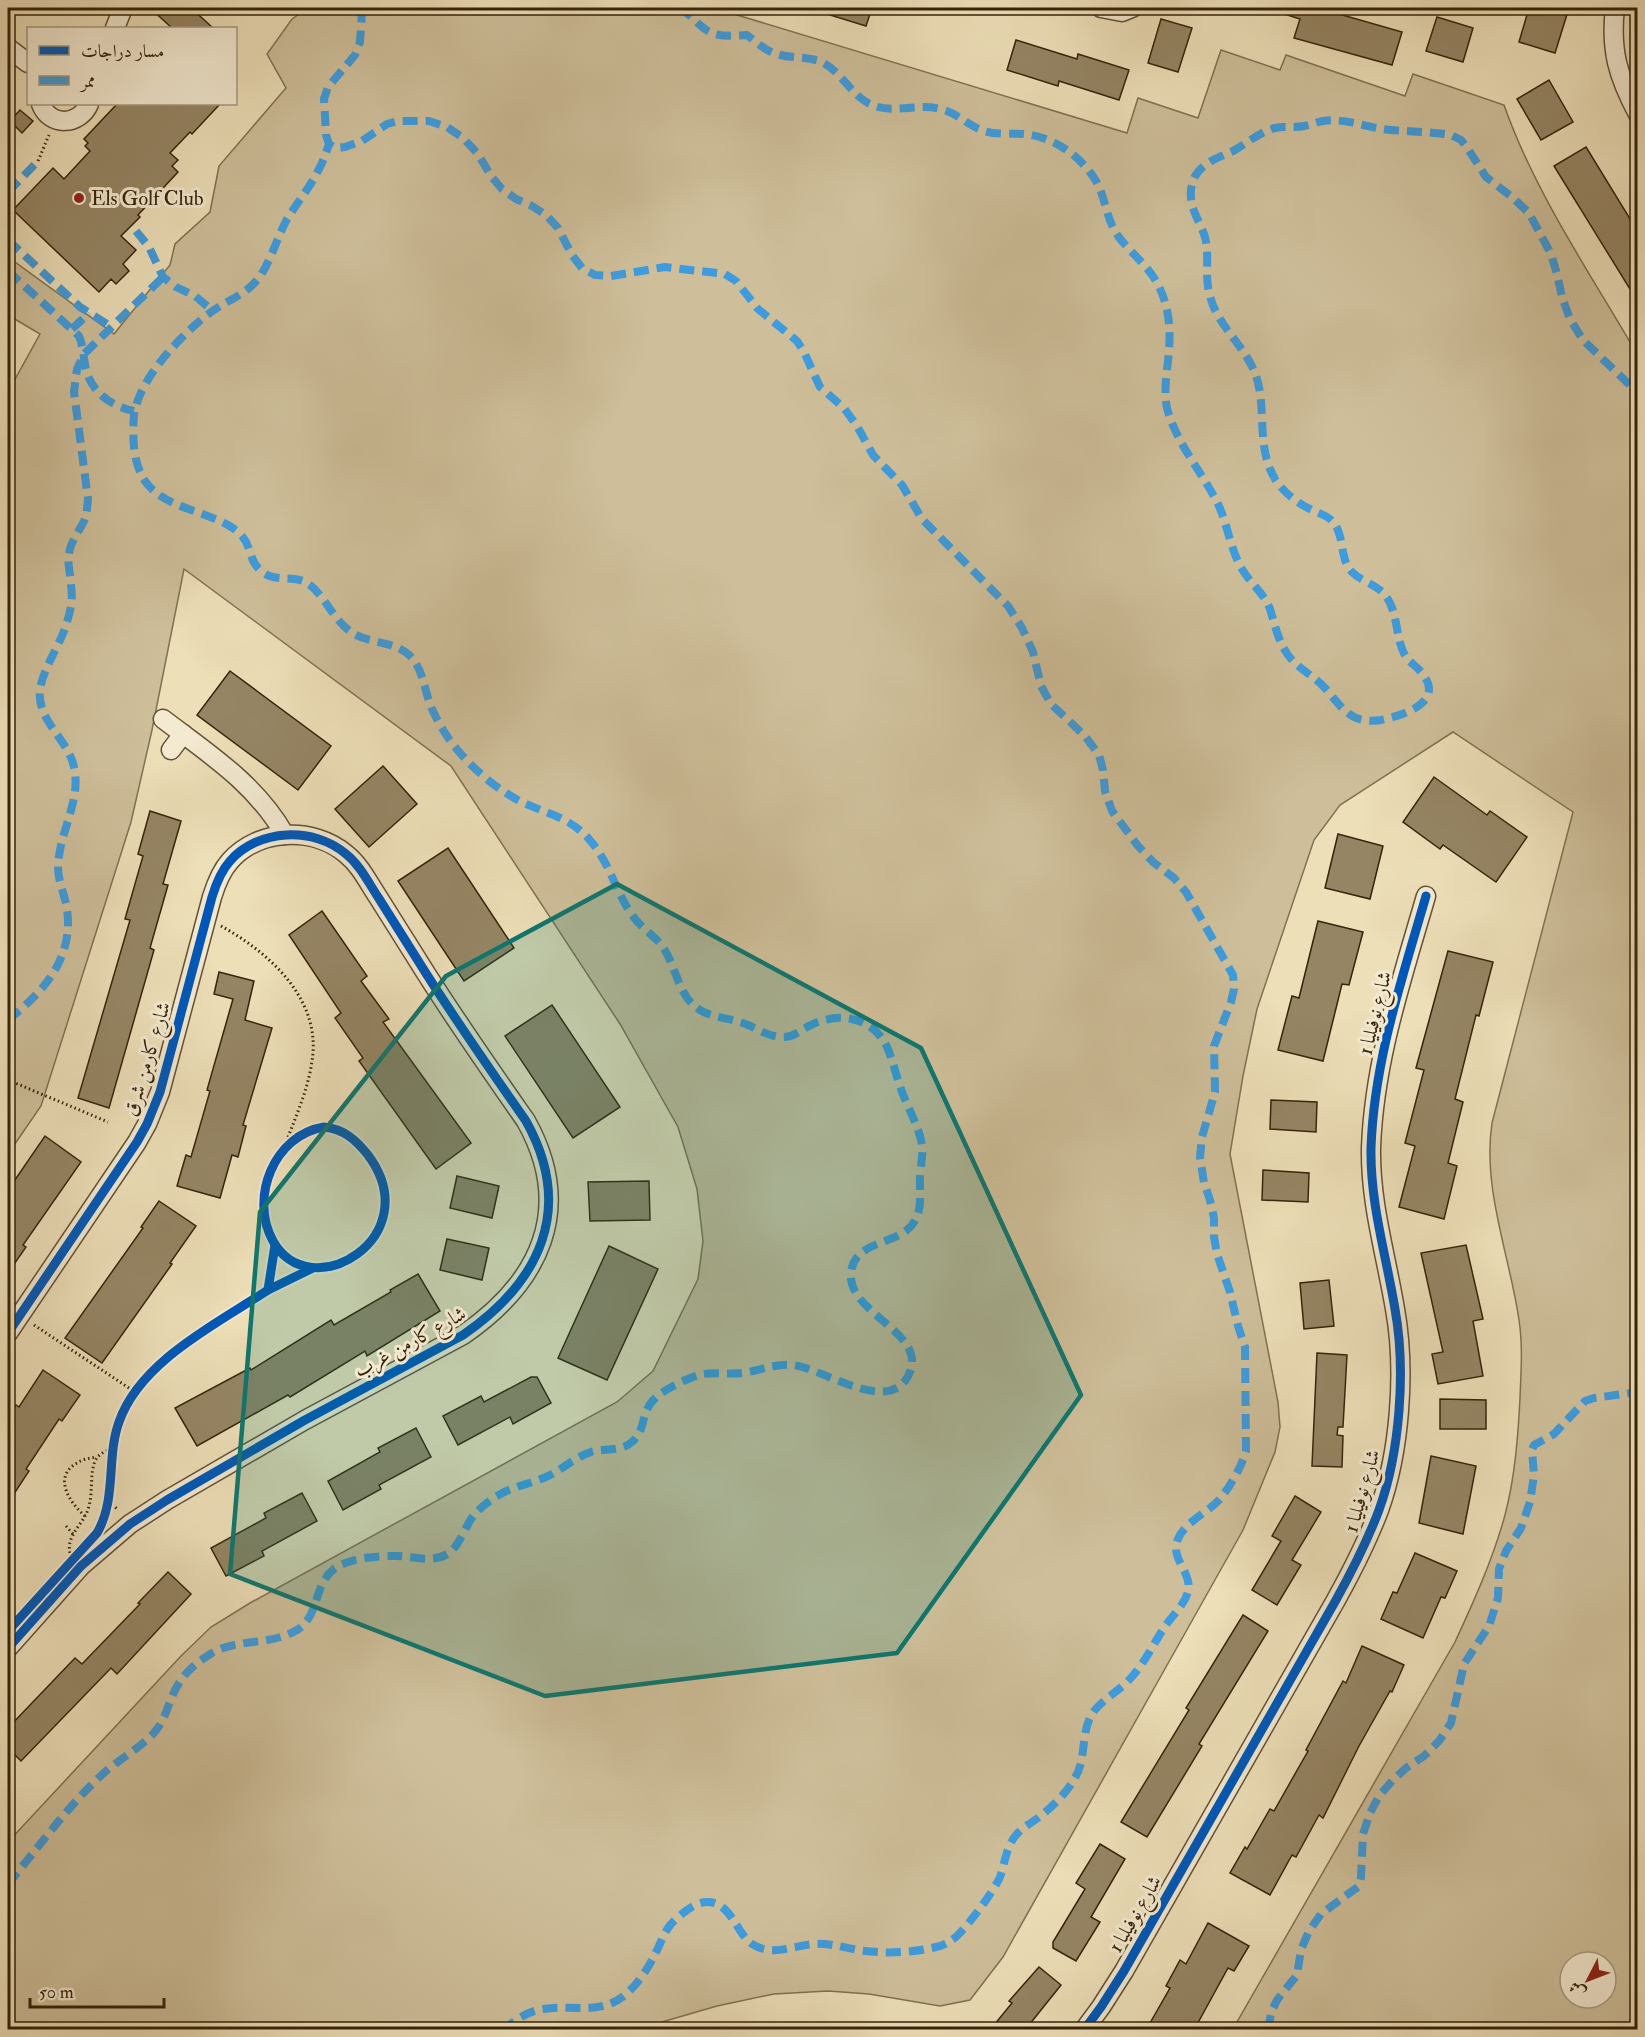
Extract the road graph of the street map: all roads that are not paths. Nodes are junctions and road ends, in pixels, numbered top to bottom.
1 (1101, 8) edge
2 (1132, 8) edge
3 (1616, 8) edge
4 (8, 48) edge
5 (27, 62) edge
6 (43, 105) edge
7 (89, 105) edge
8 (1638, 114) edge
9 (163, 719) dead end
10 (183, 734) junction
11 (171, 750) dead end
12 (285, 835) junction
13 (1426, 896) dead end
14 (8, 1333) edge
15 (8, 1648) edge
16 (1084, 2030) edge

1 - 2 street
3 - 8 street
4 - 5 street
6 - 7 street
9 - 10 street
10 - 11 street
10 - 12 street
12 - 14 street, شارع كارمن شرق
12 - 15 street, شارع كارمن غرب
13 - 16 street, شارع نوفيليا 1

